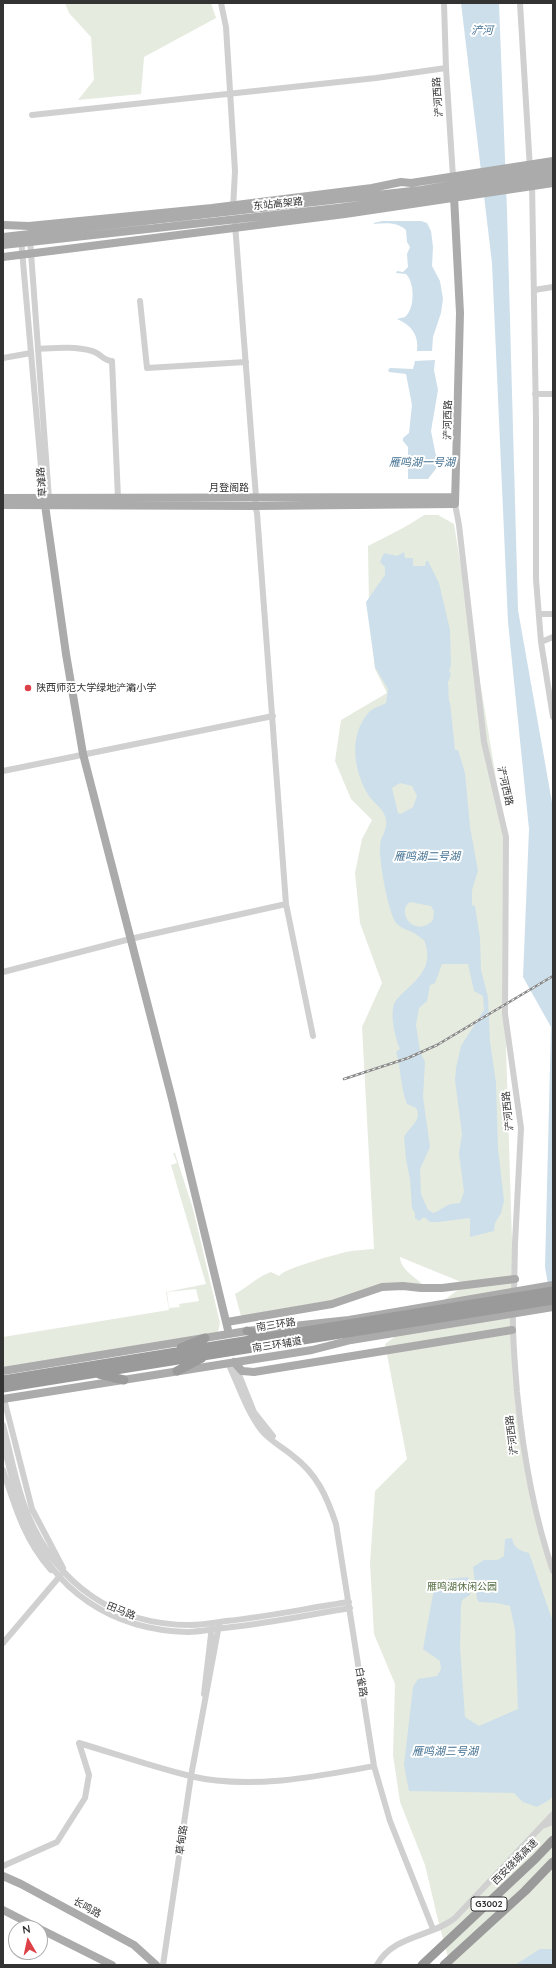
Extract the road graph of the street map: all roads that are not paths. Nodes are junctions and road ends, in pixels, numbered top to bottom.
1 (221, 3) edge
2 (444, 3) edge
3 (520, 3) edge
4 (446, 68) junction
5 (229, 94) junction
6 (32, 115) dead end
7 (553, 161) edge
8 (530, 165) junction
9 (552, 169) edge
10 (455, 177) junction
11 (535, 178) junction
12 (553, 180) edge
13 (553, 183) edge
14 (532, 186) junction
15 (457, 198) junction
16 (233, 206) junction
17 (3, 225) edge
18 (19, 226) junction
19 (29, 226) junction
20 (235, 227) junction
21 (3, 237) edge
22 (3, 245) edge
23 (27, 254) junction
24 (3, 256) edge
25 (553, 287) edge
26 (534, 290) junction
27 (140, 301) dead end
28 (38, 349) junction
29 (31, 353) junction
30 (3, 358) edge
31 (246, 362) junction
32 (535, 394) junction
33 (553, 394) edge
34 (3, 498) edge
35 (118, 498) junction
36 (455, 500) junction
37 (46, 501) junction
38 (255, 502) junction
39 (3, 505) edge
40 (538, 614) junction
41 (553, 614) edge
42 (553, 637) edge
43 (541, 642) junction
44 (274, 716) junction
45 (553, 717) edge
46 (83, 754) junction
47 (3, 771) edge
48 (286, 904) junction
49 (130, 939) junction
50 (3, 972) edge
51 (313, 1036) dead end
52 (515, 1279) junction
53 (553, 1285) edge
54 (553, 1291) edge
55 (553, 1300) edge
56 (553, 1307) edge
57 (227, 1322) junction
58 (378, 1324) junction
59 (512, 1330) junction
60 (247, 1331) junction
61 (229, 1334) junction
62 (272, 1337) junction
63 (205, 1338) junction
64 (169, 1354) junction
65 (209, 1354) junction
66 (231, 1363) junction
67 (3, 1371) edge
68 (177, 1371) junction
69 (96, 1373) junction
70 (3, 1380) edge
71 (124, 1380) junction
72 (3, 1388) edge
73 (3, 1399) edge
74 (3, 1424) edge
75 (3, 1443) edge
76 (3, 1470) edge
77 (16, 1481) junction
78 (553, 1571) edge
79 (59, 1577) junction
80 (67, 1577) junction
81 (349, 1605) junction
82 (216, 1626) junction
83 (3, 1643) edge
84 (374, 1766) junction
85 (191, 1776) junction
86 (553, 1814) edge
87 (553, 1822) edge
88 (541, 1827) junction
89 (553, 1840) edge
90 (553, 1862) edge
91 (3, 1866) edge
92 (3, 1876) edge
93 (3, 1910) edge
94 (23, 1920) edge
95 (433, 1929) junction
96 (48, 1933) edge
97 (112, 1965) edge
98 (156, 1965) edge
99 (163, 1965) edge
100 (377, 1965) edge
101 (422, 1965) edge
102 (444, 1965) edge

1 - 5 street
2 - 4 street, 浐河西路
3 - 8 street
4 - 5 street
4 - 10 street, 浐河西路
5 - 6 street
5 - 16 street
7 - 8 main road
8 - 10 main road
8 - 14 street
9 - 11 main road, 东站高架路
9 - 21 main road, 东站高架路
10 - 15 main road, 浐河西路
10 - 16 main road
11 - 12 main road
11 - 22 main road, 东站高架路
13 - 14 main road
14 - 15 main road
14 - 26 street
15 - 20 main road
15 - 36 main road, 浐河西路
16 - 19 main road
16 - 20 street
17 - 18 main road
18 - 19 main road
18 - 23 street, 草滩路
19 - 23 street, 草滩路
20 - 23 main road
20 - 31 street
23 - 24 main road
23 - 28 street, 草滩路
23 - 29 street, 草滩路
25 - 26 street
26 - 32 street
27 - 31 street
28 - 35 street
28 - 37 street, 草滩路
29 - 30 street
29 - 37 street, 草滩路
31 - 38 street
32 - 33 street
32 - 40 street
34 - 37 main road, 月登阁路
35 - 37 main road, 月登阁路
35 - 38 main road, 月登阁路
36 - 38 main road, 月登阁路
36 - 52 street, 浐河西路
37 - 38 main road, 月登阁路
37 - 39 main road, 月登阁路
37 - 46 main road
38 - 44 street
40 - 41 street
40 - 43 street
42 - 43 street
43 - 45 street
44 - 46 street
44 - 48 street
46 - 47 street
46 - 49 main road
48 - 49 street
48 - 51 street
49 - 50 street
49 - 57 main road
52 - 57 main road
52 - 59 street, 浐河西路
53 - 58 main road, 南三环辅道
54 - 58 highway, 南三环路
55 - 58 highway, 南三环路
56 - 58 main road, 南三环辅道
57 - 61 main road
58 - 60 main road, 南三环辅道
58 - 62 highway, 南三环路
58 - 65 highway, 南三环路
58 - 66 main road, 南三环辅道
59 - 66 main road
59 - 78 street, 浐河西路
60 - 61 main road, 南三环辅道
60 - 62 highway
61 - 63 main road, 南三环辅道
62 - 64 highway, 南三环路
63 - 64 highway
63 - 67 main road, 南三环辅道
64 - 70 highway, 南三环路
65 - 68 highway
65 - 69 highway, 南三环路
66 - 68 main road, 南三环辅道
66 - 81 street, 白雀路
68 - 71 main road, 南三环辅道
69 - 71 highway
69 - 72 highway, 南三环路
71 - 73 main road, 南三环辅道
73 - 80 street
74 - 77 street, 田马路
75 - 77 street, 田马路
76 - 79 street
77 - 79 street, 田马路
77 - 80 street, 田马路
79 - 82 street, 田马路
79 - 83 street
80 - 82 street, 田马路
81 - 82 street, 田马路
81 - 84 street, 白雀路
82 - 85 street, 草甸路
84 - 85 street
84 - 95 street, 白雀路
85 - 91 street
85 - 99 street, 草甸路
86 - 88 street
87 - 88 street
88 - 95 street
89 - 101 highway, 西安绕城高速 / G3002
90 - 102 highway, G3002
92 - 98 main road, 长鸣路
93 - 94 main road
95 - 100 street
96 - 97 main road

